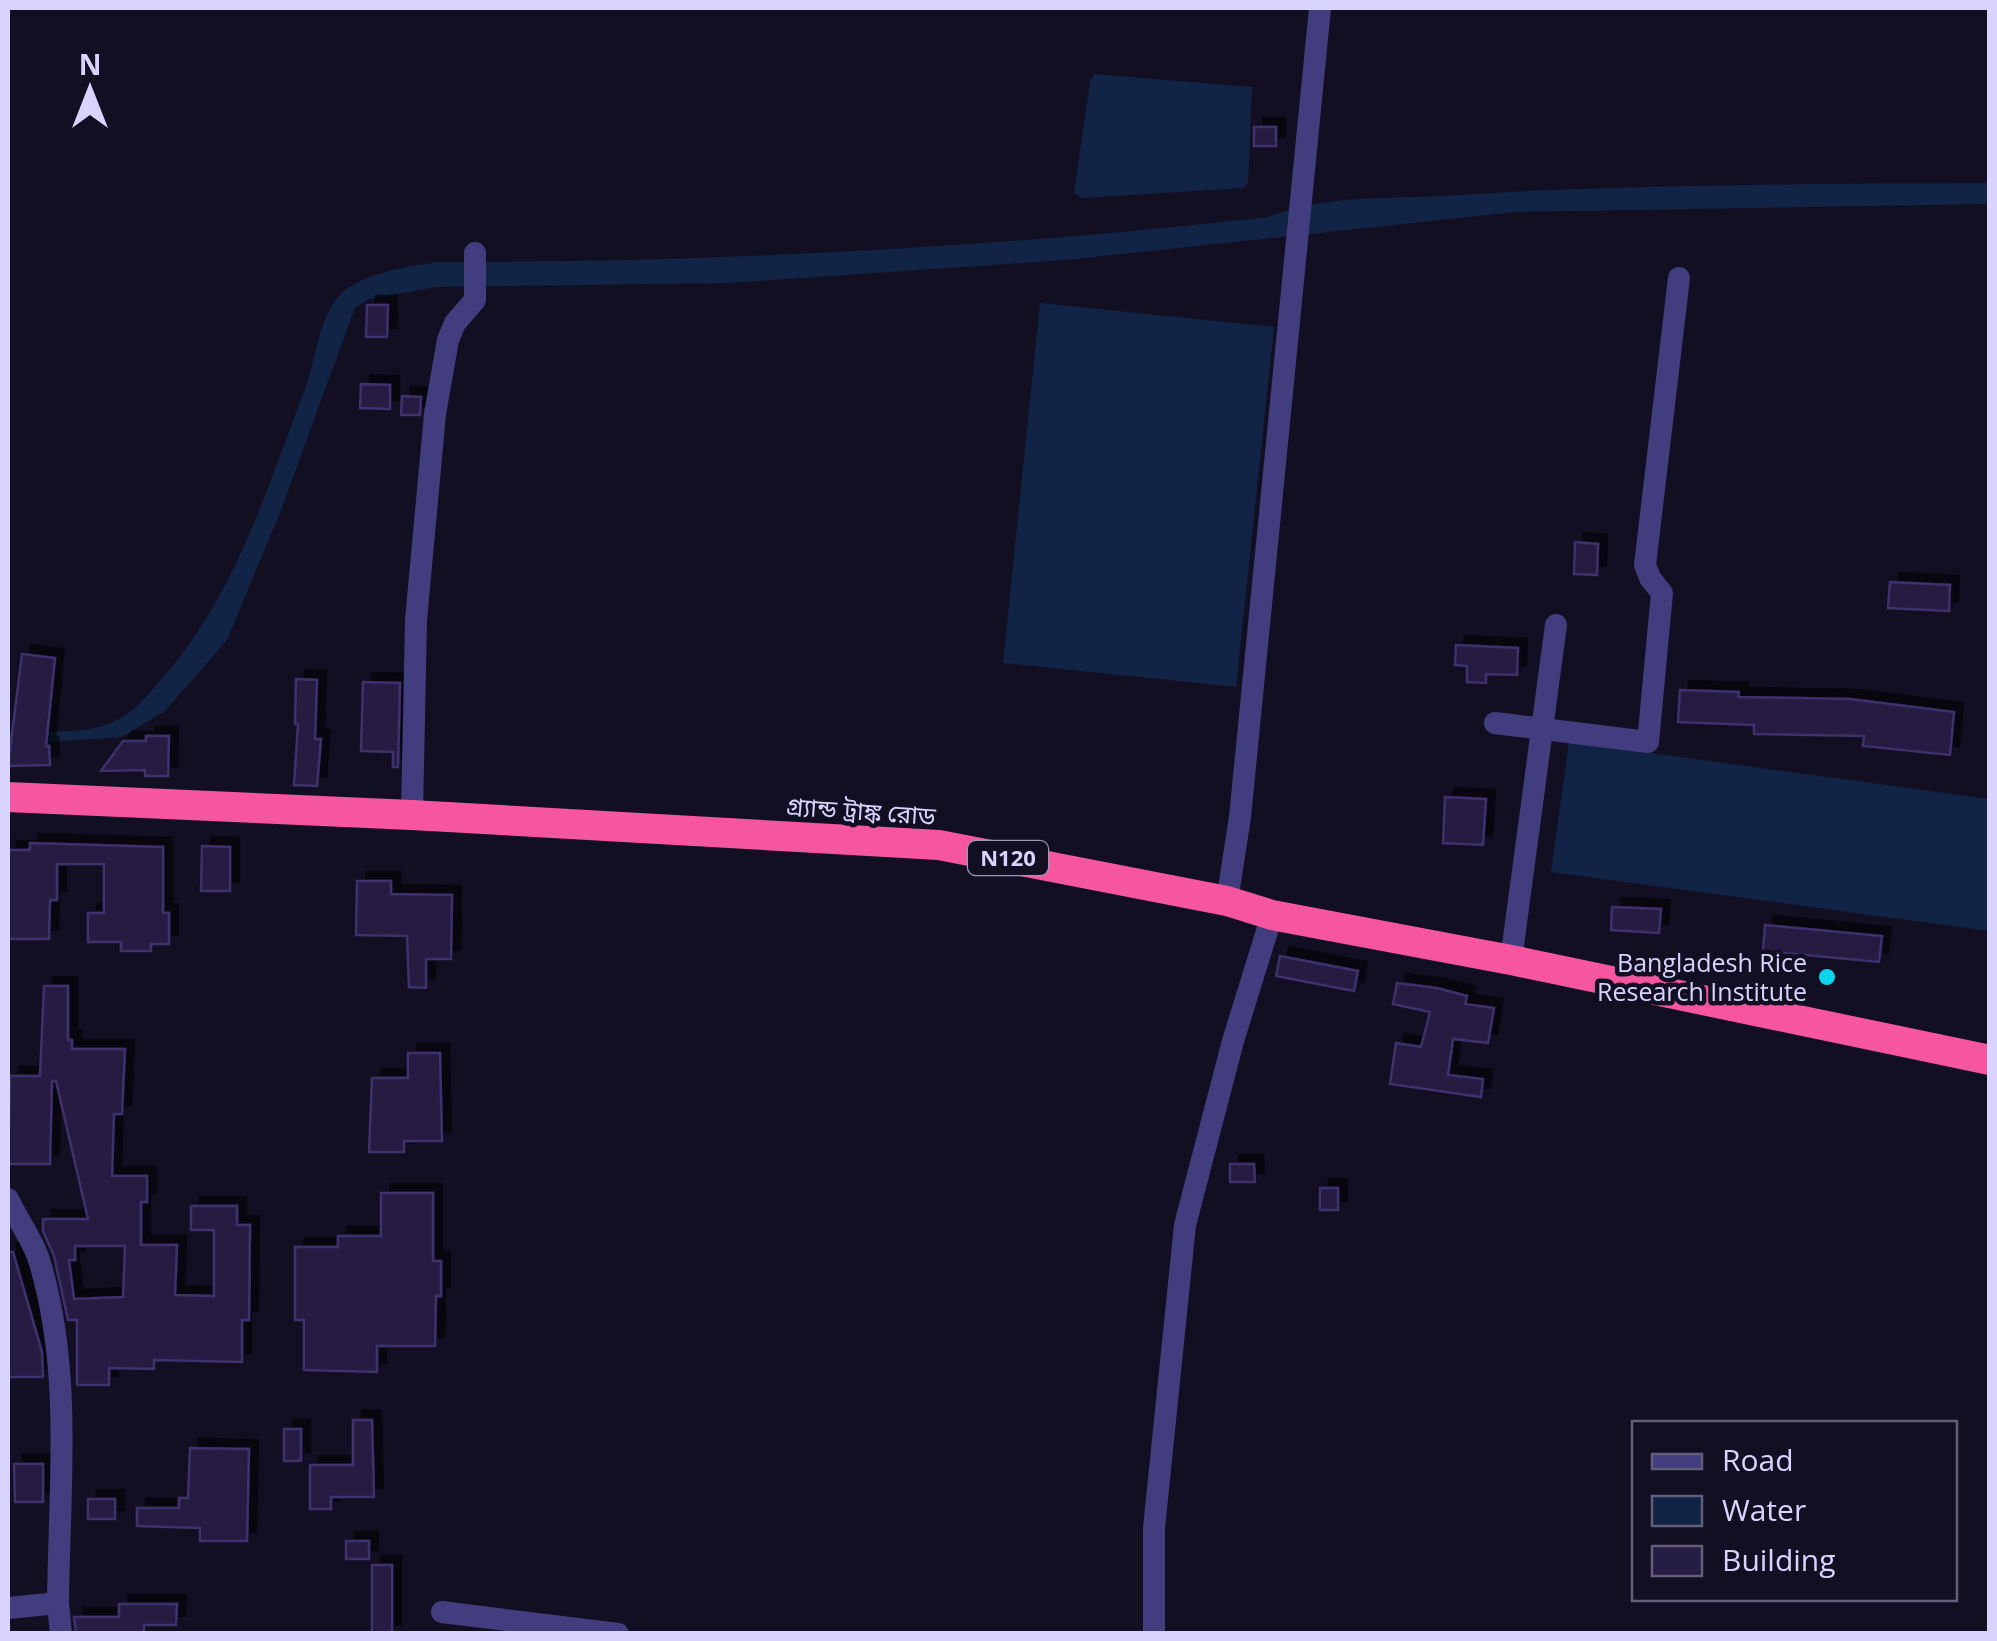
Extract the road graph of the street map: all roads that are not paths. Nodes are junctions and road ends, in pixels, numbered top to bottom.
1 (1320, 8) edge
2 (475, 253) dead end
3 (1679, 278) dead end
4 (1556, 625) dead end
5 (1495, 723) dead end
6 (1542, 730) junction
7 (8, 797) edge
8 (412, 815) junction
9 (1227, 901) junction
10 (1272, 915) junction
11 (1511, 960) junction
12 (1990, 1060) edge
13 (8, 1199) edge
14 (58, 1603) junction
15 (8, 1608) edge
16 (442, 1612) dead end
17 (60, 1634) edge
18 (618, 1634) edge
19 (1154, 1634) edge

1 - 9 street
2 - 8 street
3 - 6 street
4 - 6 street
5 - 6 street
6 - 11 street
7 - 8 highway, গ্র্যান্ড ট্রাঙ্ক রোড / N120
8 - 9 highway, গ্র্যান্ড ট্রাঙ্ক রোড / N120
9 - 10 highway, গ্র্যান্ড ট্রাঙ্ক রোড / N120
10 - 11 highway, গ্র্যান্ড ট্রাঙ্ক রোড / N120
10 - 19 street
11 - 12 highway, গ্র্যান্ড ট্রাঙ্ক রোড / N120
13 - 14 street
14 - 15 street
14 - 17 street
16 - 18 street

